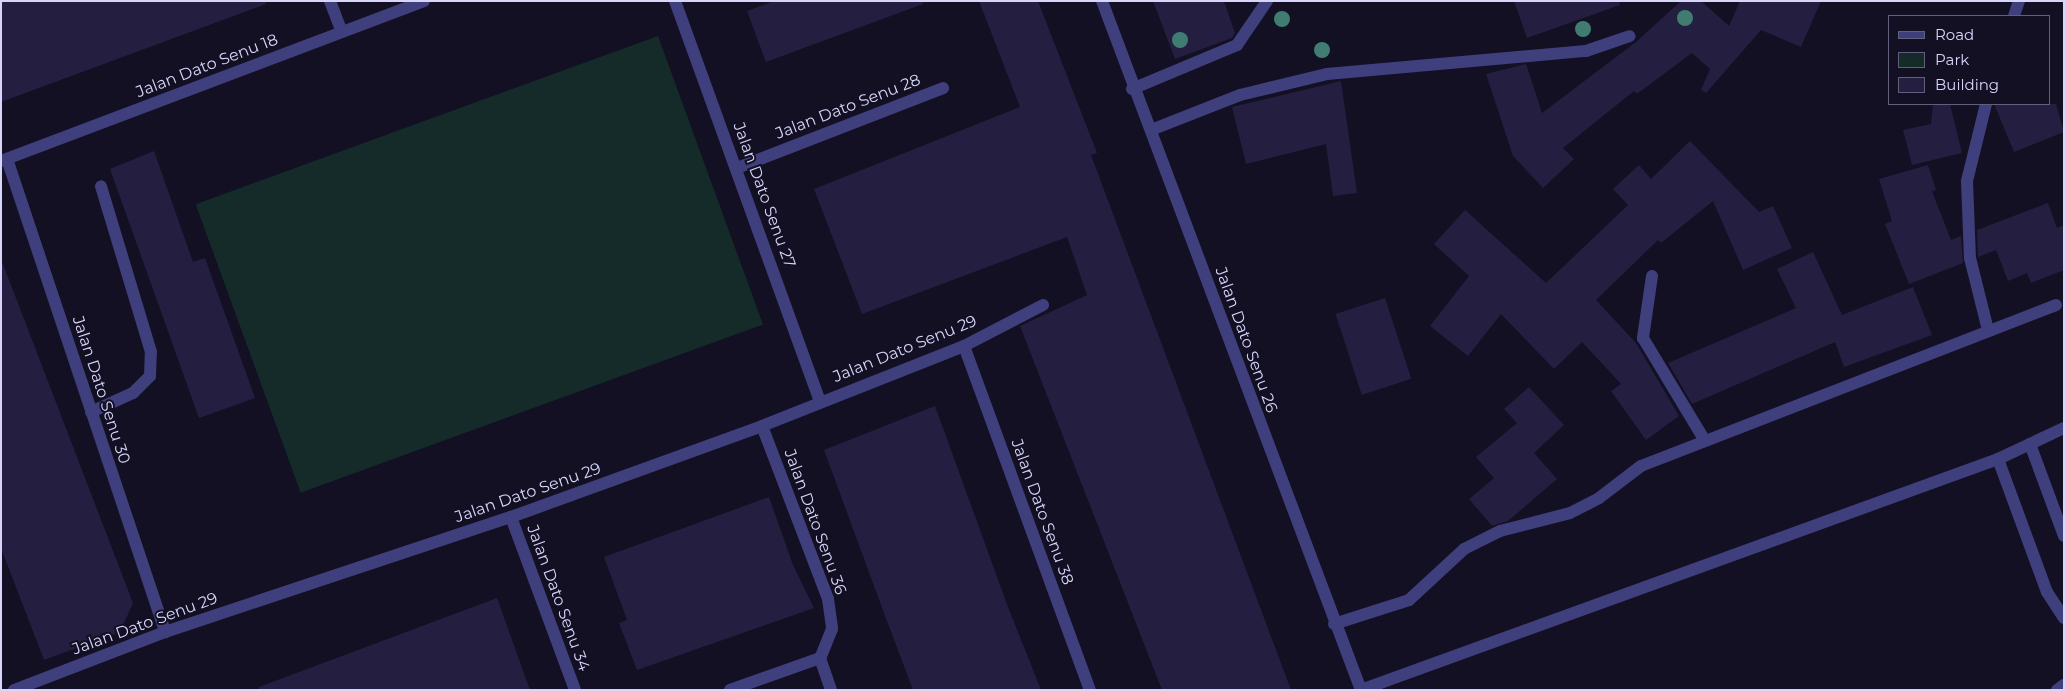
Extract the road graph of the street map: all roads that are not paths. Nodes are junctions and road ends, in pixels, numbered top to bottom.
1 (330, 1) edge
2 (424, 1) edge
3 (676, 1) edge
4 (1102, 1) edge
5 (1267, 1) edge
6 (2019, 1) edge
7 (2014, 15) edge
8 (342, 32) junction
9 (1630, 36) dead end
10 (943, 88) dead end
11 (1132, 89) junction
12 (1986, 105) edge
13 (1151, 130) junction
14 (4, 160) edge
15 (737, 168) junction
16 (101, 186) dead end
17 (1652, 276) dead end
18 (1043, 305) dead end
19 (2056, 305) dead end
20 (1988, 330) junction
21 (964, 346) junction
22 (820, 401) junction
23 (92, 412) junction
24 (762, 426) junction
25 (2064, 428) edge
26 (1704, 439) junction
27 (2030, 444) junction
28 (1998, 459) junction
29 (511, 517) junction
30 (2064, 536) edge
31 (2064, 618) edge
32 (1334, 624) junction
33 (165, 632) junction
34 (820, 658) junction
35 (2064, 685) edge
36 (14, 690) edge
37 (575, 690) edge
38 (730, 690) edge
39 (831, 690) edge
40 (1090, 690) edge
41 (1361, 690) edge
42 (2057, 690) edge

1 - 8 street
2 - 8 street, Jalan Dato Senu 18
3 - 15 street, Jalan Dato Senu 27
4 - 11 street, Jalan Dato Senu 26
5 - 11 street
6 - 7 street
8 - 14 street, Jalan Dato Senu 18
9 - 13 street
10 - 15 street, Jalan Dato Senu 28
11 - 13 street, Jalan Dato Senu 26
12 - 20 street
13 - 32 street, Jalan Dato Senu 26
14 - 23 street, Jalan Dato Senu 30
15 - 22 street, Jalan Dato Senu 27
16 - 23 street
17 - 26 street
18 - 21 street, Jalan Dato Senu 29
19 - 20 street
20 - 26 street
21 - 22 street, Jalan Dato Senu 29
21 - 40 street, Jalan Dato Senu 38
22 - 24 street, Jalan Dato Senu 29
23 - 33 street, Jalan Dato Senu 30
24 - 29 street, Jalan Dato Senu 29
24 - 34 street, Jalan Dato Senu 36
25 - 27 street
26 - 32 street
27 - 28 street
27 - 30 street
28 - 31 street
28 - 41 street
29 - 33 street, Jalan Dato Senu 29
29 - 37 street, Jalan Dato Senu 34
32 - 41 street, Jalan Dato Senu 26
33 - 36 street, Jalan Dato Senu 29
34 - 38 street
34 - 39 street
35 - 42 street

